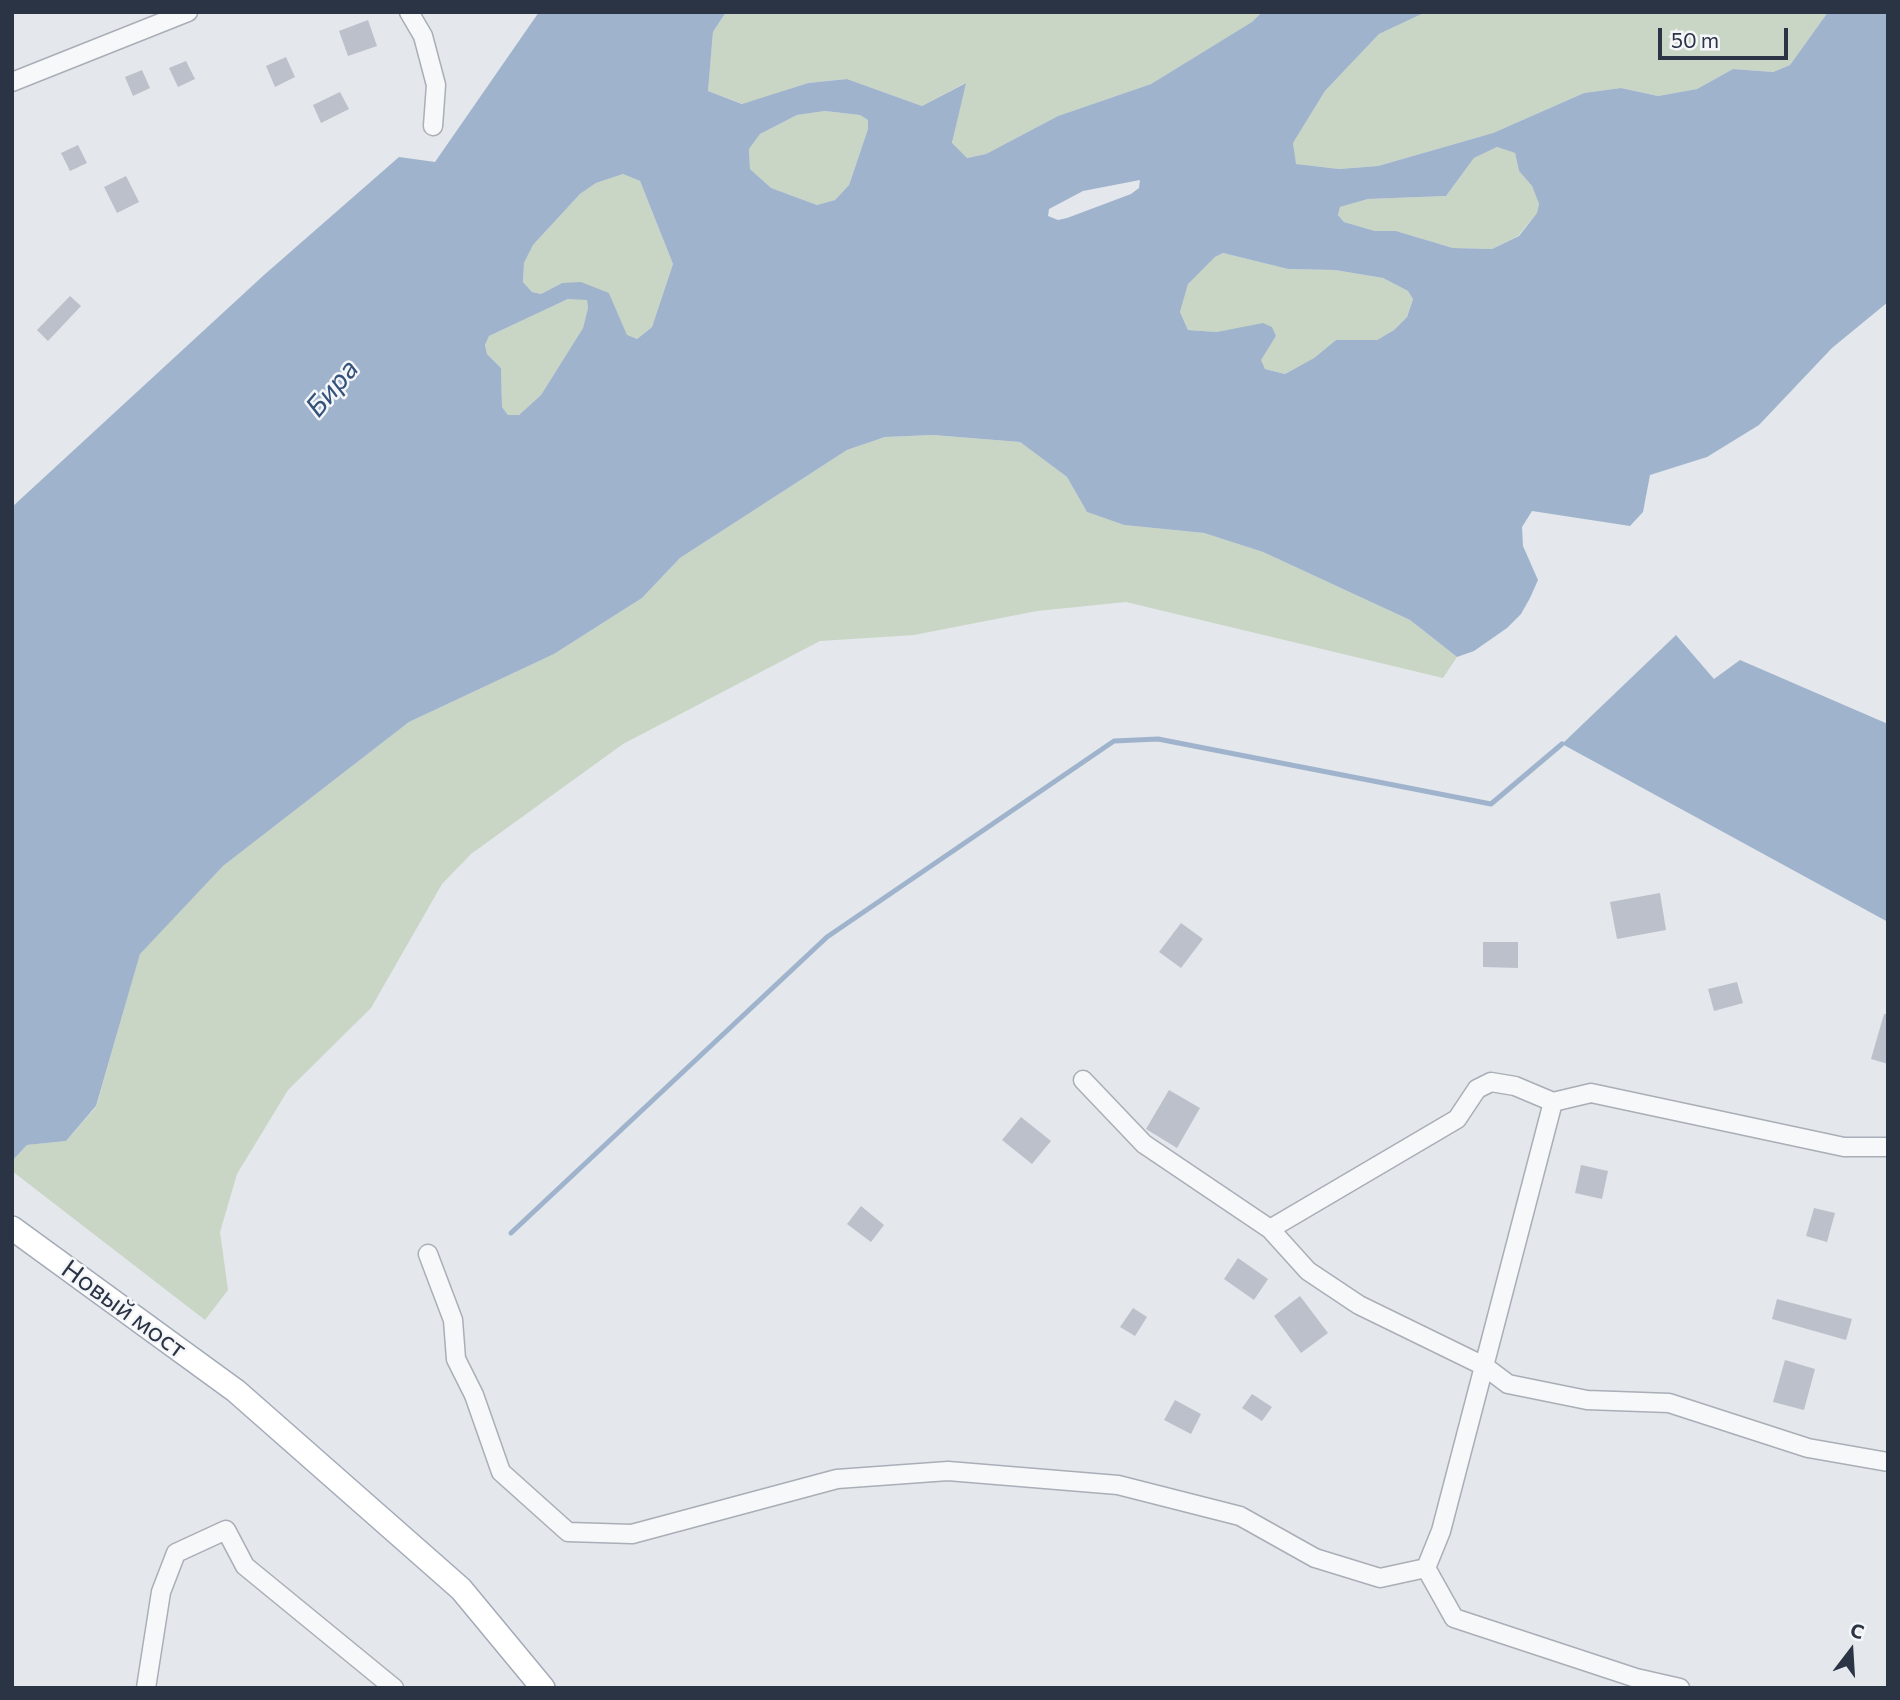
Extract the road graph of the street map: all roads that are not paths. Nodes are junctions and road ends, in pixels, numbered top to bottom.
1 (188, 12) edge
2 (409, 12) edge
3 (12, 82) edge
4 (433, 126) dead end
5 (1083, 1080) dead end
6 (1553, 1102) junction
7 (1888, 1147) edge
8 (12, 1228) edge
9 (1270, 1229) junction
10 (428, 1254) dead end
11 (1484, 1366) junction
12 (1888, 1462) edge
13 (1426, 1568) junction
14 (146, 1688) edge
15 (394, 1688) edge
16 (542, 1688) edge
17 (1680, 1688) edge

1 - 3 street
2 - 4 street
5 - 9 street
6 - 7 street
6 - 9 street
6 - 11 street
8 - 16 main road, Новый мост
9 - 11 street
10 - 13 street
11 - 12 street
11 - 13 street
13 - 17 street
14 - 15 street

